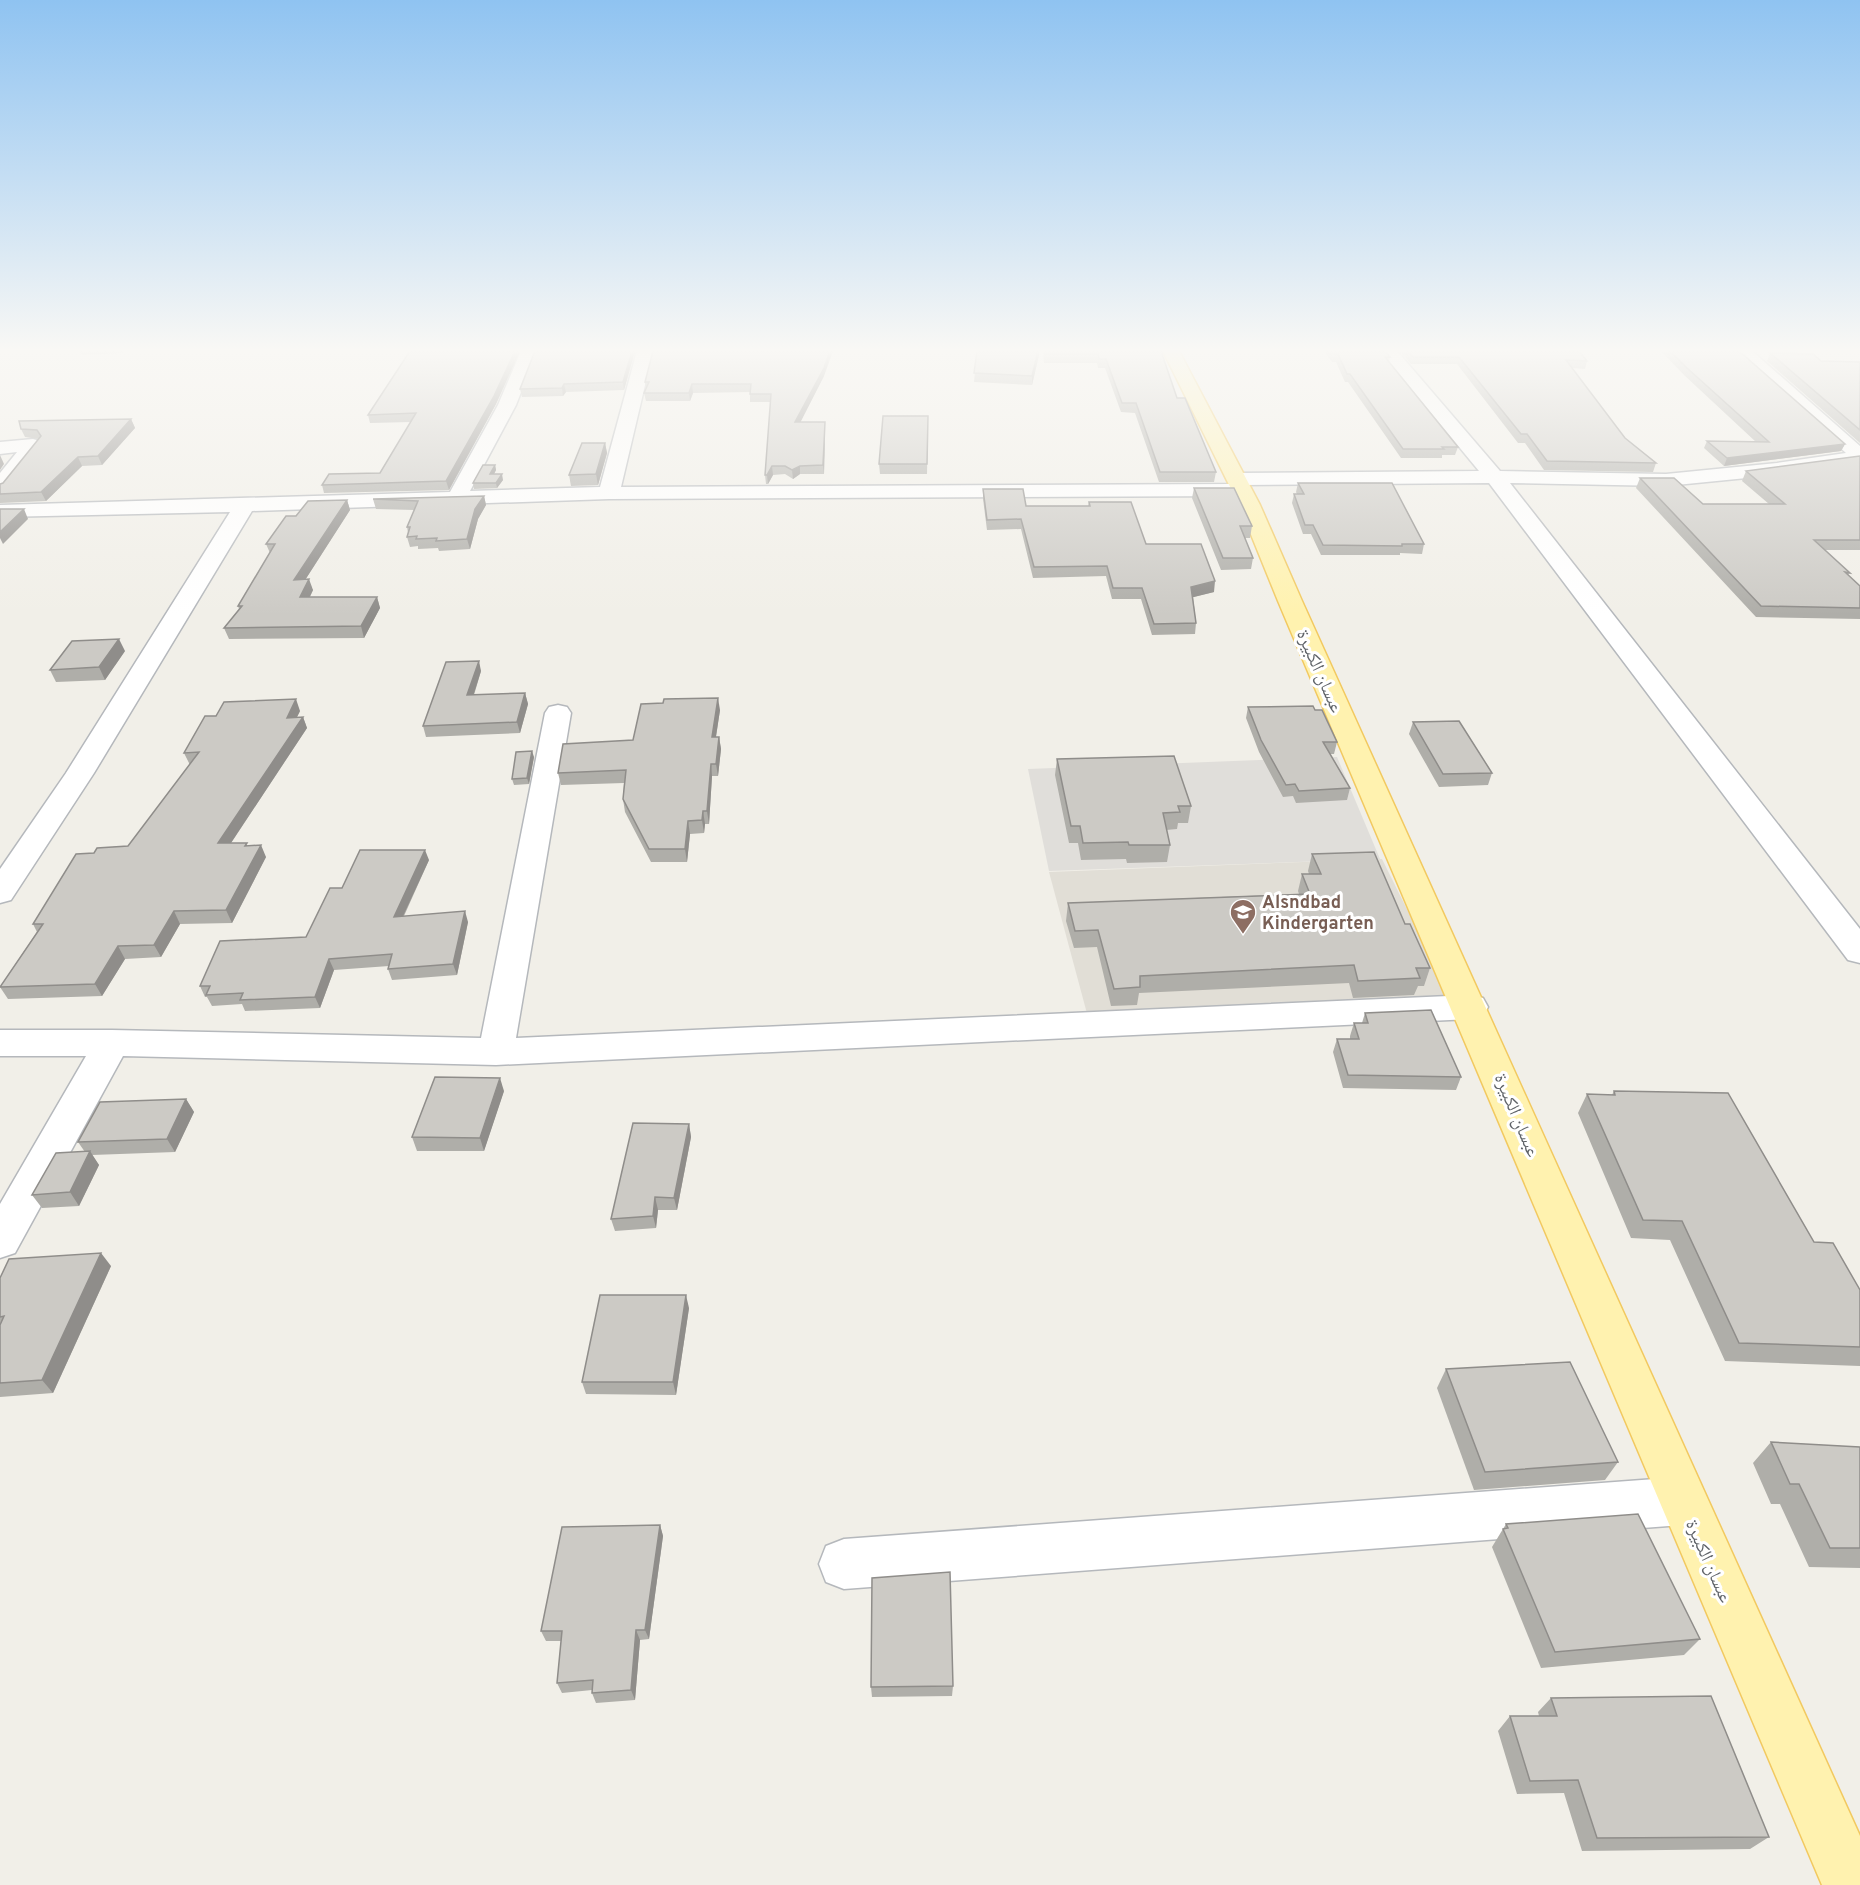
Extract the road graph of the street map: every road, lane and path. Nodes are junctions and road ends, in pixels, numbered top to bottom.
1 (489, 439) edge
2 (623, 439) edge
3 (1216, 439) edge
4 (1462, 439) edge
5 (1841, 439) edge
6 (0, 448) edge
7 (1860, 456) edge
8 (1495, 478) junction
9 (1239, 484) junction
10 (0, 486) edge
11 (609, 493) junction
12 (456, 499) junction
13 (245, 505) junction
14 (0, 512) edge
15 (558, 714) dead end
16 (0, 893) edge
17 (1860, 952) edge
18 (1471, 1007) junction
19 (0, 1043) edge
20 (112, 1043) junction
21 (496, 1052) junction
22 (0, 1241) edge
23 (1682, 1501) junction
24 (844, 1564) dead end
25 (1852, 1885) edge

1 - 12 street
2 - 11 street
3 - 9 main road, عبسان الكبيرة
4 - 8 street
5 - 7 street
6 - 10 street
7 - 8 street
8 - 9 street
8 - 17 street
9 - 11 street
9 - 18 main road, عبسان الكبيرة
11 - 12 street
12 - 13 street
13 - 14 street
13 - 16 street
15 - 21 street
18 - 21 street
18 - 23 main road, عبسان الكبيرة
19 - 20 street
20 - 21 street
20 - 22 street
23 - 24 street
23 - 25 main road, عبسان الكبيرة

